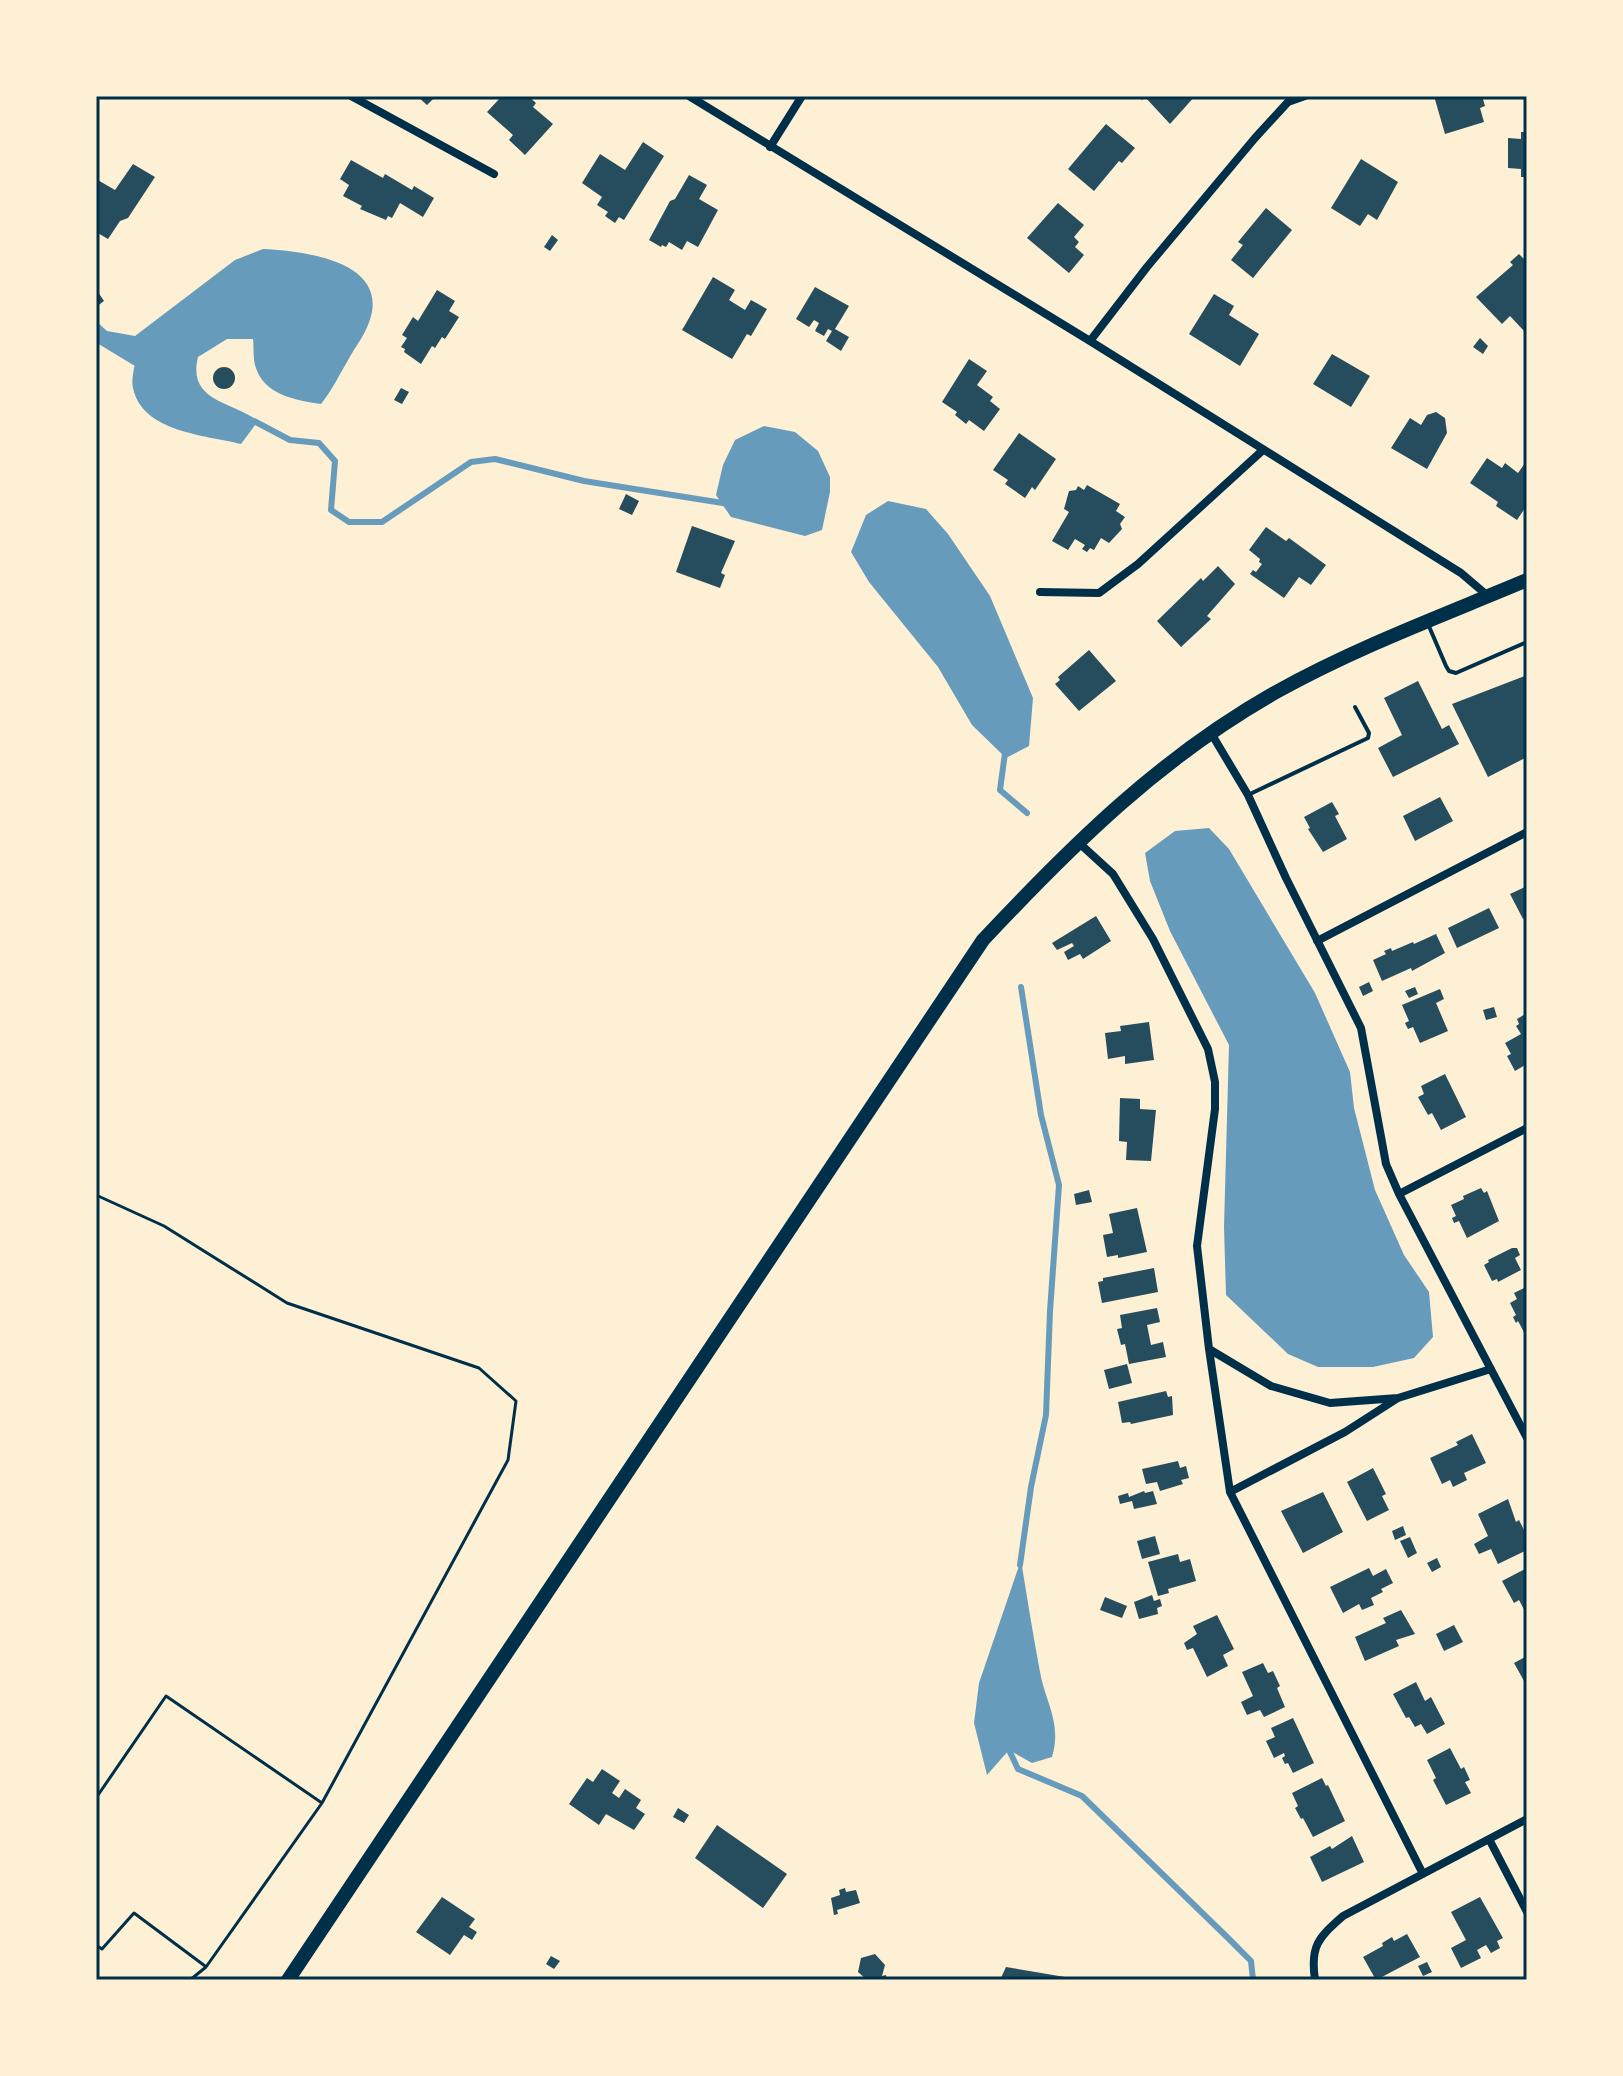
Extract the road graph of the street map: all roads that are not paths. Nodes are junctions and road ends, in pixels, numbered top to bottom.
1 (351, 96) edge
2 (689, 96) edge
3 (802, 96) edge
4 (1305, 96) edge
5 (770, 147) junction
6 (494, 174) dead end
7 (1090, 341) junction
8 (1263, 450) junction
9 (1527, 580) edge
10 (1040, 592) dead end
11 (1488, 596) junction
12 (1427, 622) junction
13 (1527, 642) edge
14 (1355, 707) dead end
15 (1211, 733) junction
16 (1248, 795) junction
17 (1527, 832) edge
18 (1078, 841) junction
19 (1317, 941) junction
20 (1527, 1128) edge
21 (1399, 1194) junction
22 (1209, 1349) junction
23 (1491, 1369) junction
24 (1398, 1398) junction
25 (1526, 1434) edge
26 (1230, 1492) junction
27 (1527, 1819) edge
28 (1489, 1839) junction
29 (1423, 1874) junction
30 (1527, 1912) edge
31 (288, 1980) edge
32 (1315, 1980) edge

1 - 6 street
2 - 5 street
3 - 5 street
4 - 7 street
5 - 7 street
7 - 8 street
8 - 10 street
8 - 11 street
9 - 11 main road
11 - 12 main road
12 - 13 lane
12 - 15 main road
14 - 16 lane
15 - 16 street
15 - 18 main road
16 - 19 street
17 - 19 street
18 - 22 street
18 - 31 main road
19 - 21 street
20 - 21 street
21 - 23 street
22 - 24 street
22 - 26 street
23 - 24 street
23 - 25 street
24 - 26 street
26 - 29 street
27 - 28 street
28 - 29 street
28 - 30 street
29 - 32 street

